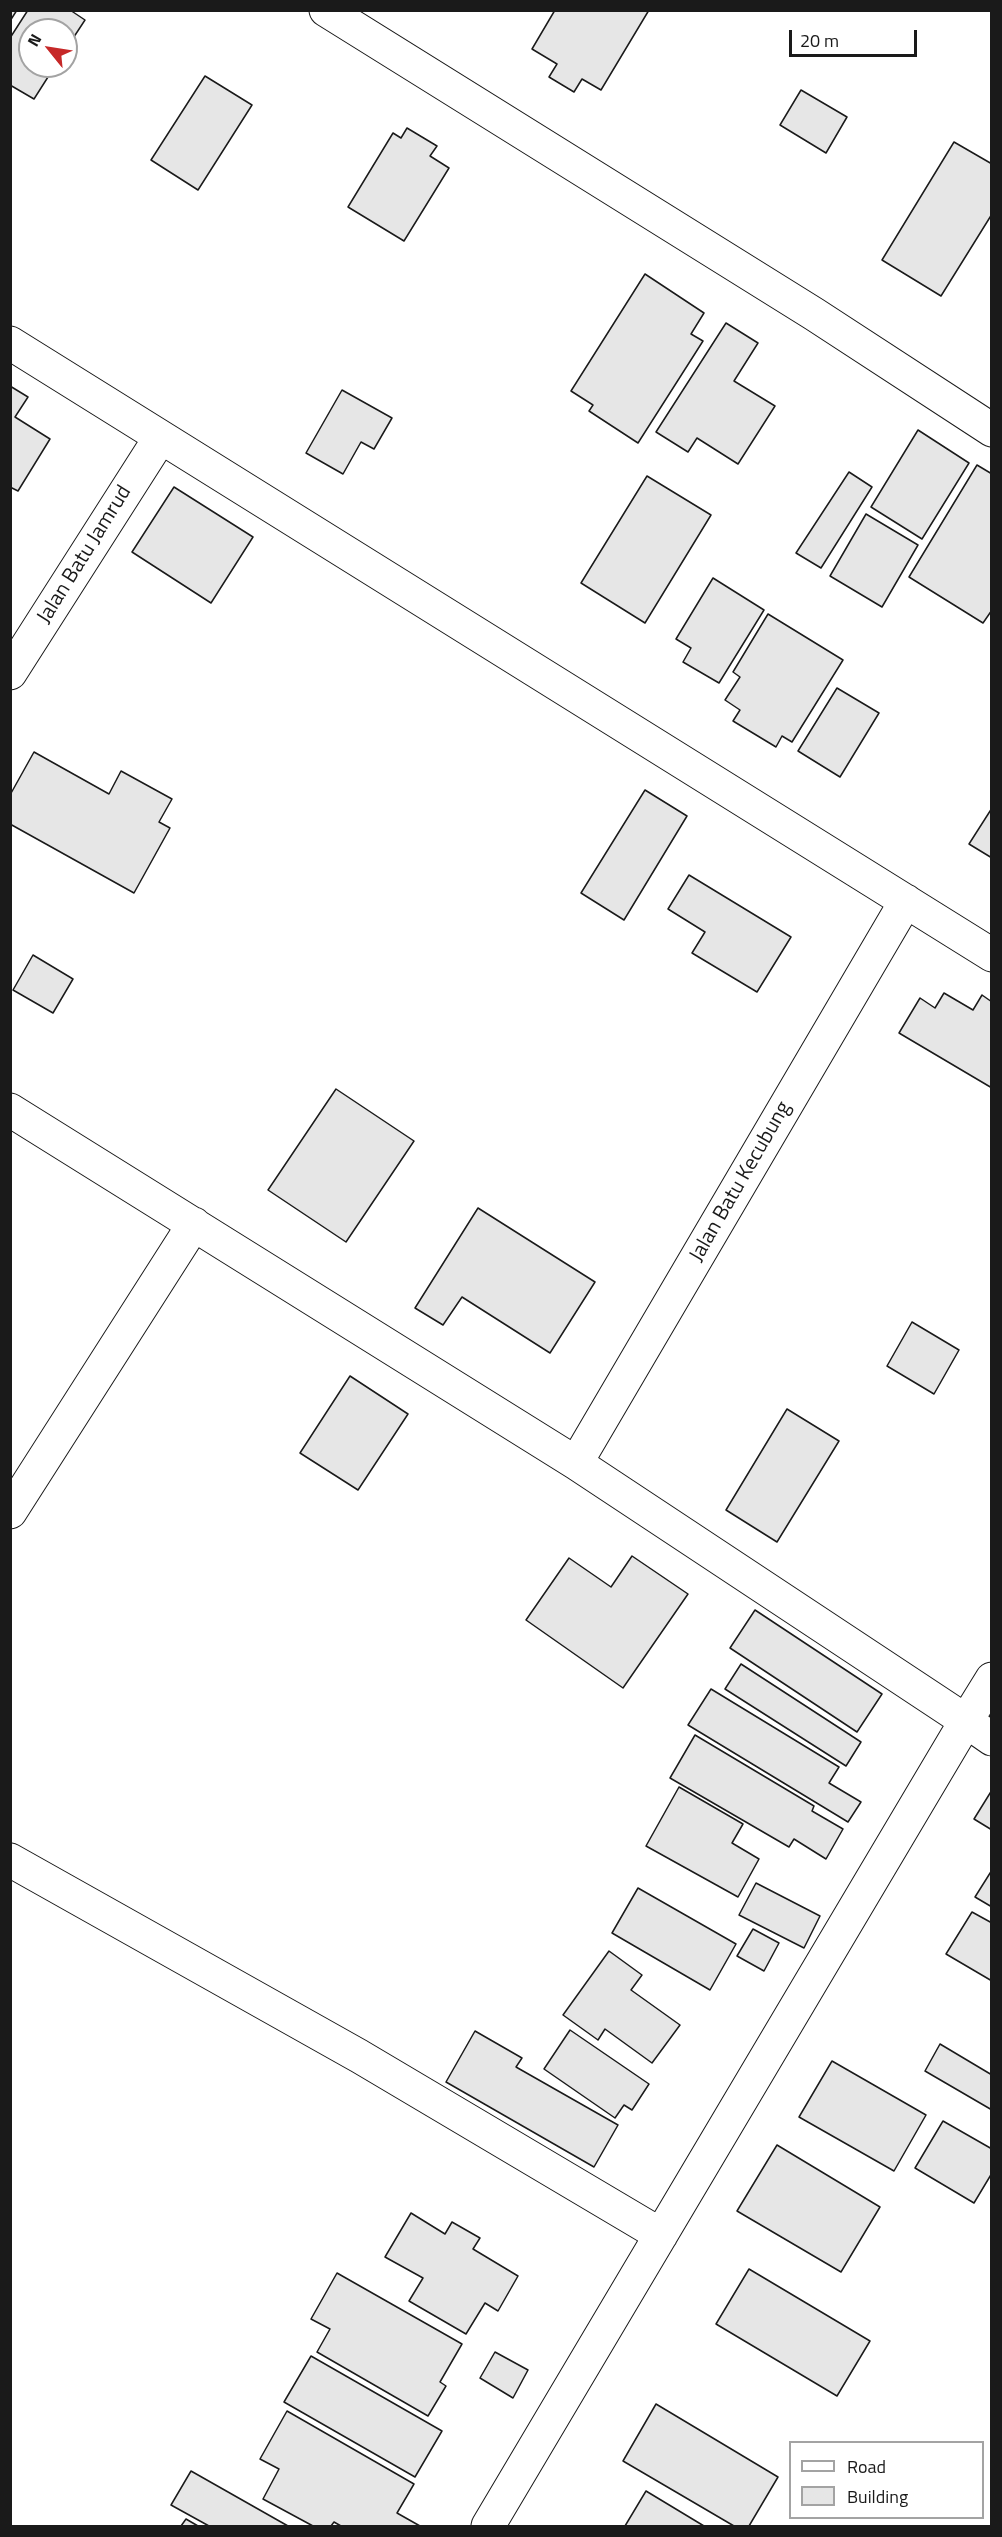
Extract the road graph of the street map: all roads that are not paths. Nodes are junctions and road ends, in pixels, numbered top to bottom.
1 (326, 10) edge
2 (10, 343) edge
3 (992, 430) edge
4 (160, 438) junction
5 (10, 673) edge
6 (906, 901) junction
7 (992, 955) edge
8 (10, 1110) edge
9 (194, 1224) junction
10 (576, 1463) junction
11 (10, 1512) edge
12 (992, 1679) edge
13 (979, 1730) edge
14 (10, 1860) edge
15 (661, 2235) junction
16 (488, 2526) edge

1 - 3 street
2 - 4 street
4 - 5 street, Jalan Batu Jamrud
4 - 6 street
6 - 7 street
6 - 10 street, Jalan Batu Kecubung
8 - 9 street
9 - 10 street
9 - 11 street
10 - 13 street
12 - 13 street
13 - 15 street
14 - 15 street
15 - 16 street

